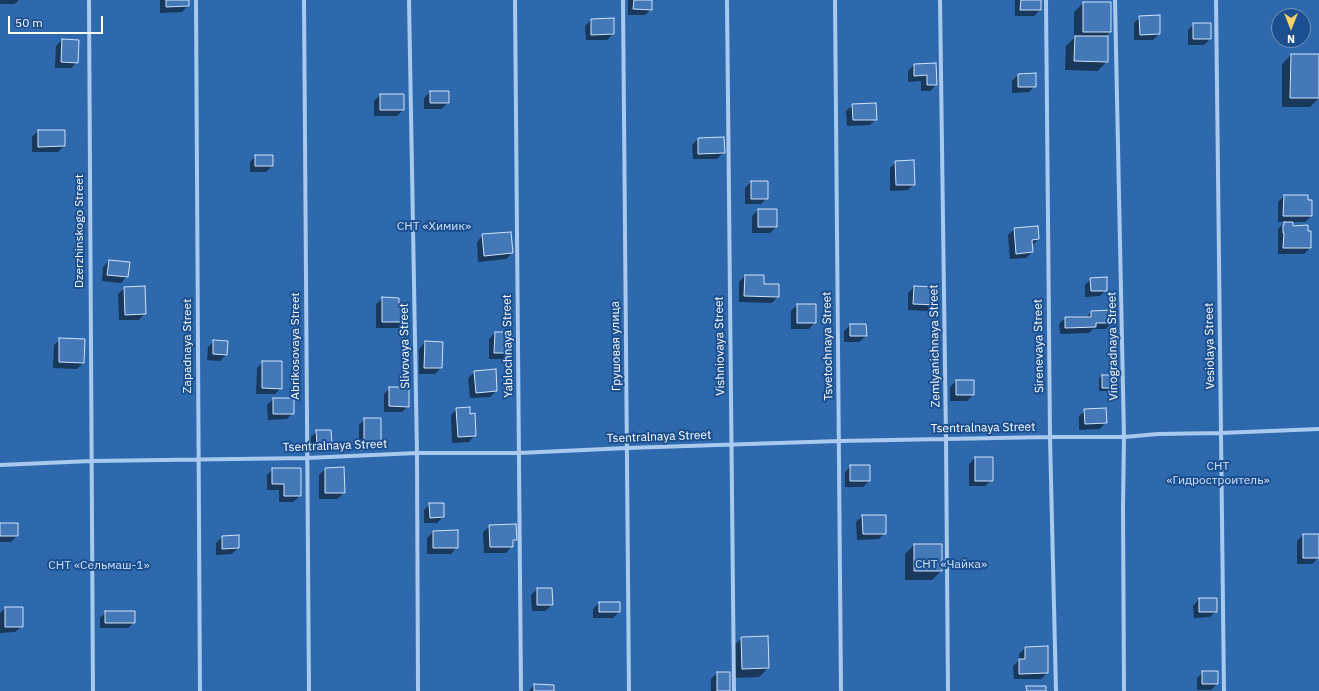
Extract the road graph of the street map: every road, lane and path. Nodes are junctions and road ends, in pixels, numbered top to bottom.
1 (88, 0) edge
2 (196, 0) edge
3 (304, 0) edge
4 (409, 0) edge
5 (514, 0) edge
6 (623, 0) edge
7 (727, 0) edge
8 (835, 0) edge
9 (940, 0) edge
10 (1046, 0) edge
11 (1116, 0) edge
12 (1216, 0) edge
13 (1319, 429) edge
14 (1221, 433) junction
15 (1124, 436) junction
16 (1050, 437) junction
17 (946, 440) junction
18 (839, 441) junction
19 (731, 445) junction
20 (627, 448) junction
21 (417, 453) junction
22 (519, 453) junction
23 (307, 458) junction
24 (198, 460) junction
25 (91, 461) junction
26 (0, 465) edge
27 (93, 691) edge
28 (200, 691) edge
29 (309, 691) edge
30 (418, 691) edge
31 (522, 691) edge
32 (629, 691) edge
33 (734, 691) edge
34 (841, 691) edge
35 (948, 691) edge
36 (1056, 691) edge
37 (1124, 691) edge
38 (1224, 691) edge

1 - 25 street, Dzerzhinskogo Street
2 - 24 street, Zapadnaya Street
3 - 23 street, Abrikosovaya Street
4 - 21 street, Slivovaya Street
5 - 22 street, Yablochnaya Street
6 - 20 street, Грушовая улица
7 - 19 street, Vishniovaya Street
8 - 18 street, Tsvetochnaya Street
9 - 17 street, Zemlyanichnaya Street
10 - 16 street, Sirenevaya Street
11 - 15 street, Vinogradnaya Street
12 - 14 street, Vesiolaya Street
13 - 14 street, Tsentralnaya Street
14 - 15 street, Tsentralnaya Street
14 - 38 street, Vesiolaya Street
15 - 16 street, Tsentralnaya Street
15 - 37 street, Vinogradnaya Street
16 - 17 street, Tsentralnaya Street
16 - 36 street, Sirenevaya Street
17 - 18 street, Tsentralnaya Street
17 - 35 street, Zemlyanichnaya Street
18 - 19 street, Tsentralnaya Street
18 - 34 street, Tsvetochnaya Street
19 - 20 street, Tsentralnaya Street
19 - 33 street, Vishniovaya Street
20 - 22 street, Tsentralnaya Street
20 - 32 street, Грушовая улица
21 - 22 street, Tsentralnaya Street
21 - 23 street, Tsentralnaya Street
21 - 30 street, Slivovaya Street
22 - 31 street, Yablochnaya Street
23 - 24 street, Tsentralnaya Street
23 - 29 street, Abrikosovaya Street
24 - 25 street, Tsentralnaya Street
24 - 28 street, Zapadnaya Street
25 - 26 street, Tsentralnaya Street
25 - 27 street

